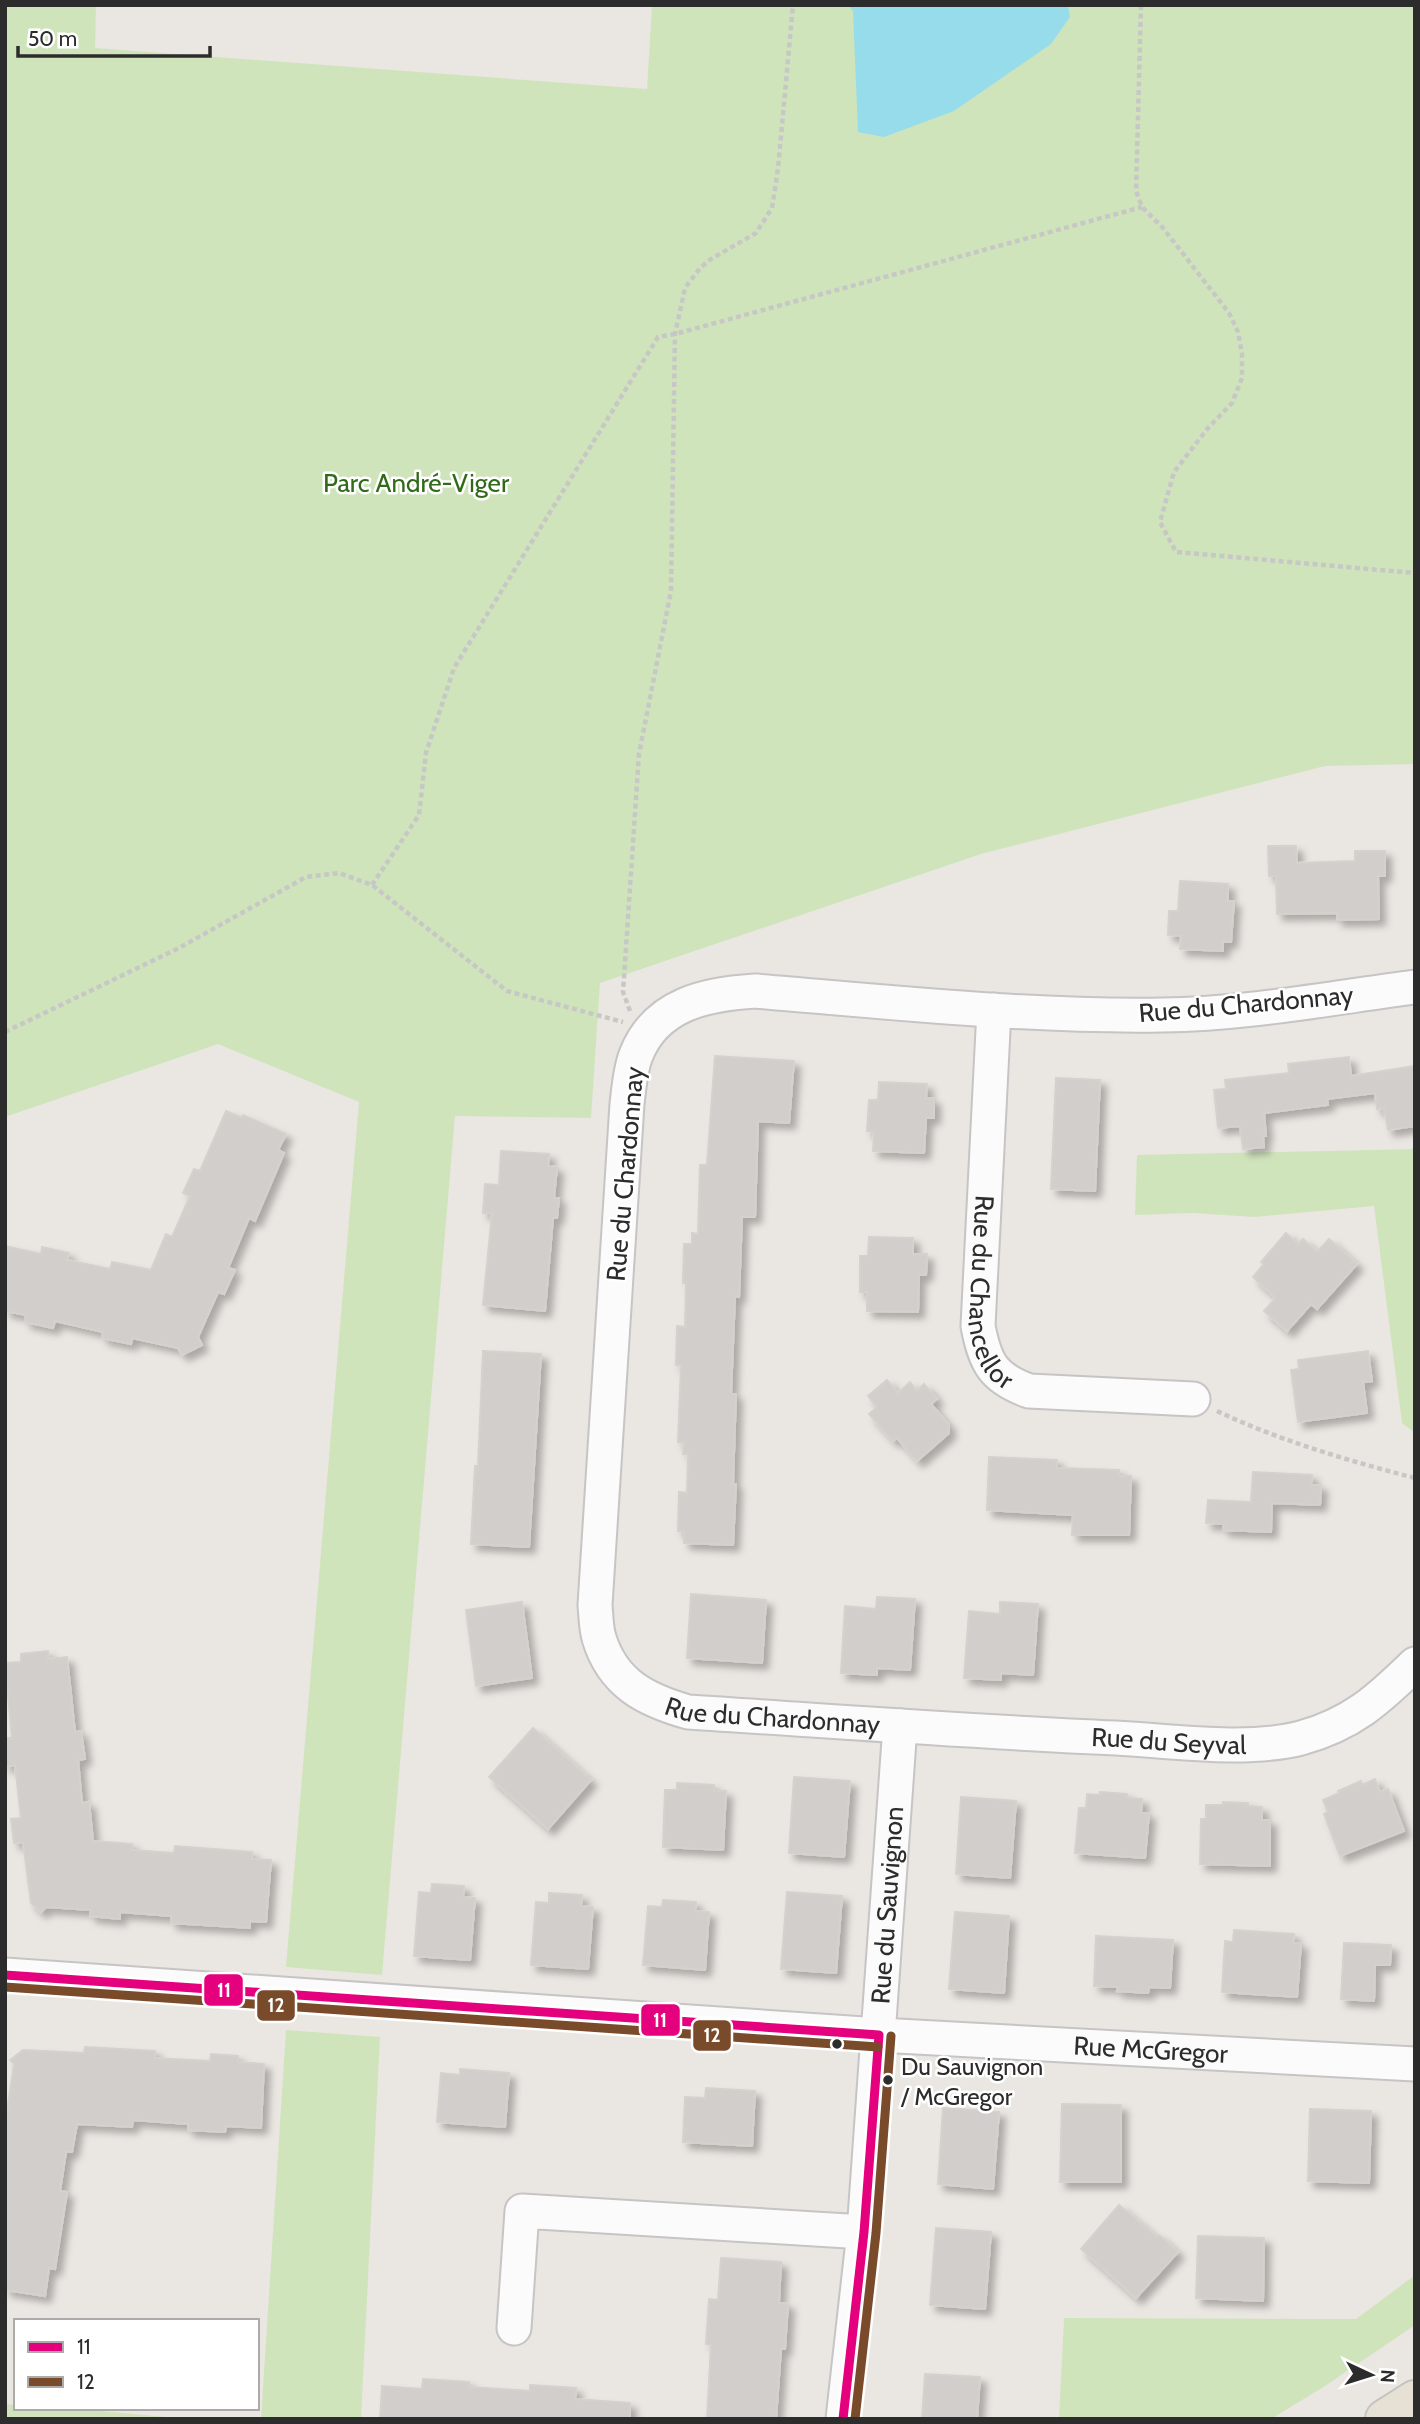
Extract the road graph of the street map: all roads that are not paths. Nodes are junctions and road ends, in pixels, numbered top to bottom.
1 (1415, 987) edge
2 (994, 1010) junction
3 (1193, 1399) road end
4 (1415, 1664) edge
5 (900, 1726) junction
6 (5, 1975) edge
7 (879, 2035) junction
8 (1415, 2064) edge
9 (864, 2232) junction
10 (514, 2328) dead end
11 (1415, 2400) edge
12 (843, 2419) edge
13 (1385, 2419) edge

1 - 2 street, Rue du Chardonnay
2 - 3 street, Rue du Chancellor
2 - 5 street, Rue du Chardonnay
4 - 5 street, Rue du Seyval
5 - 7 street, Rue du Sauvignon
6 - 7 street, Rue McGregor
7 - 8 street, Rue McGregor
7 - 9 street, Rue du Sauvignon
9 - 10 street
9 - 12 street, Rue du Sauvignon
11 - 13 main road

